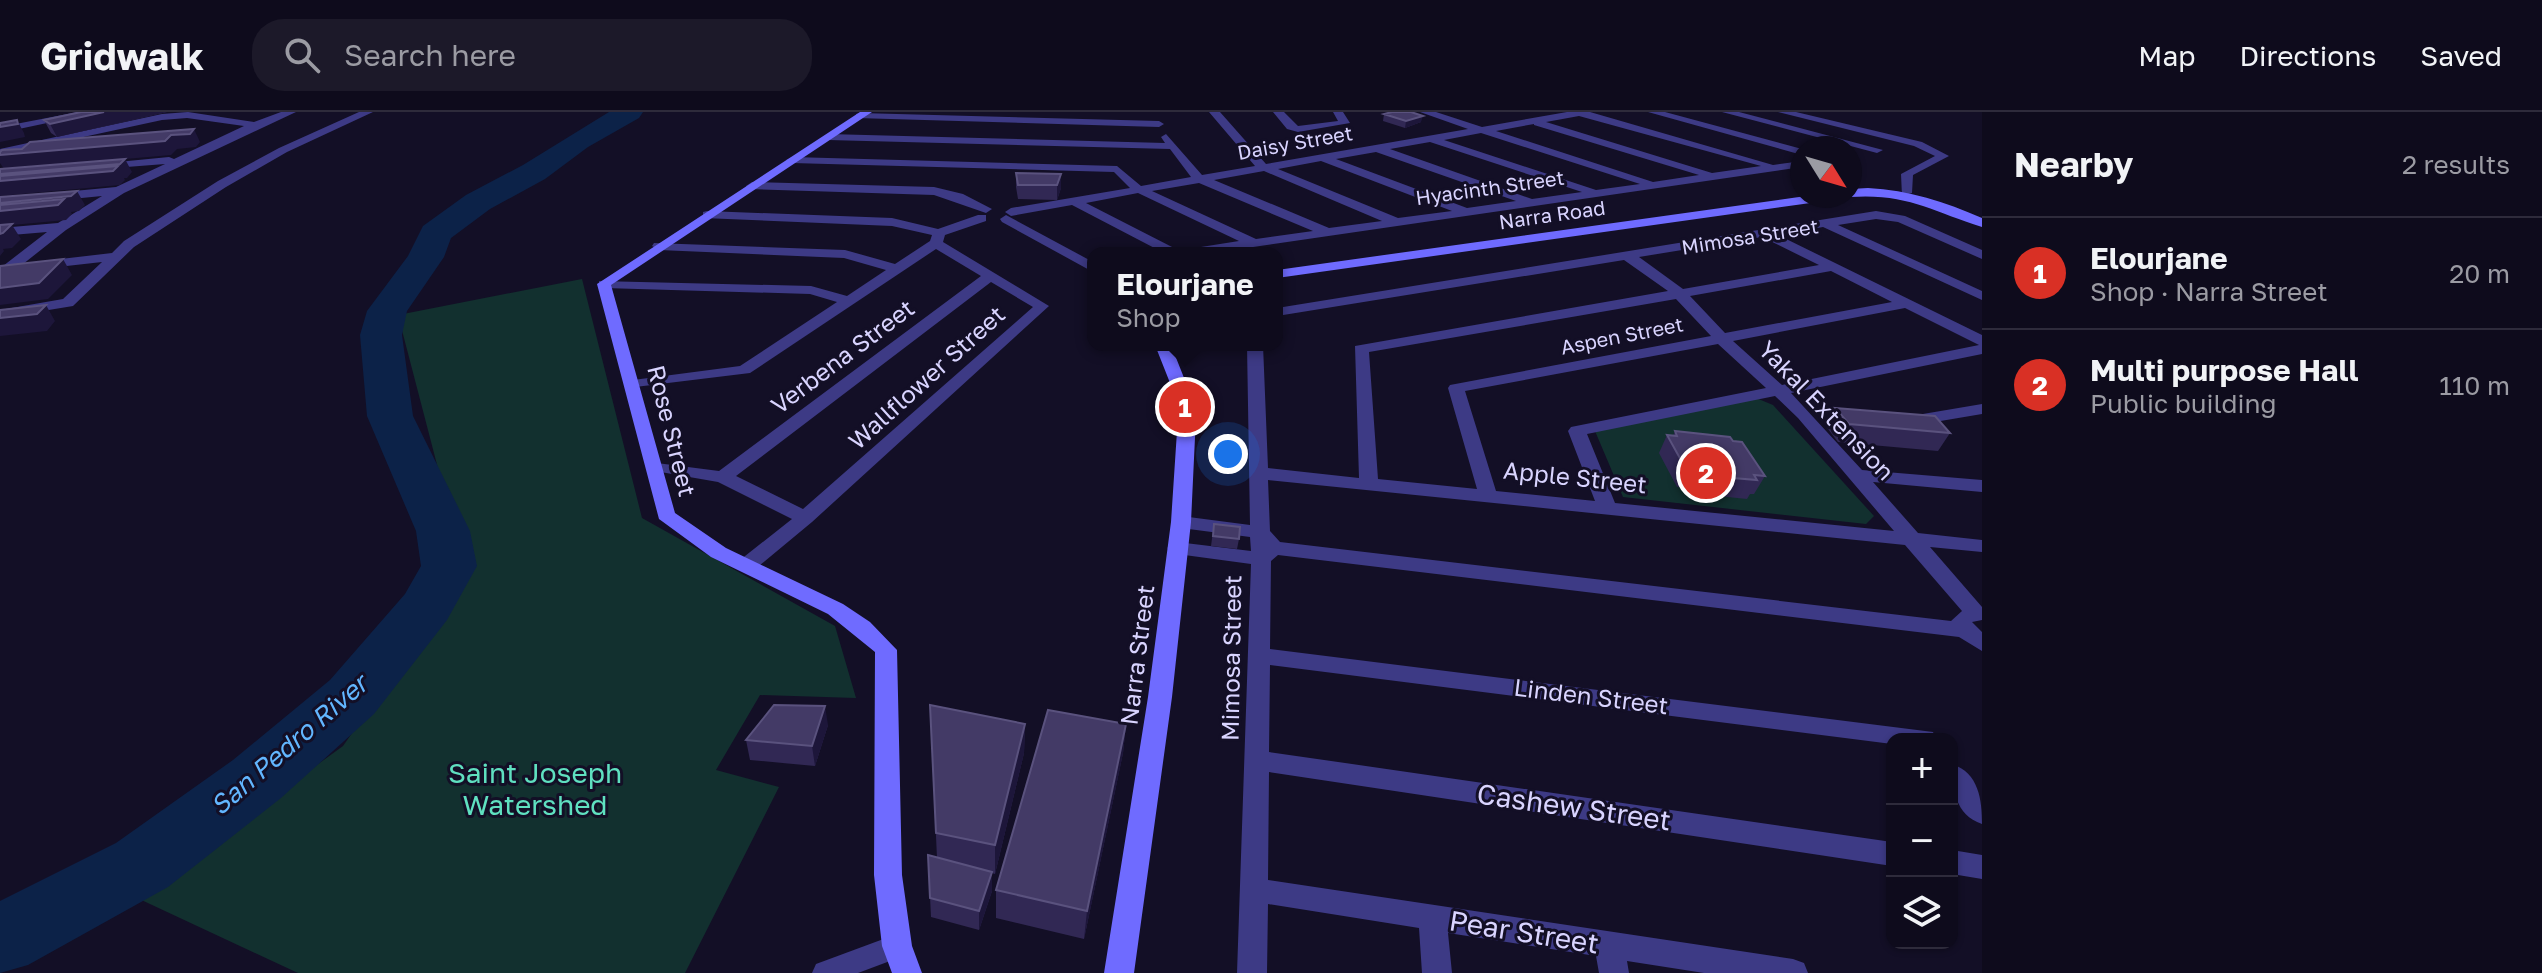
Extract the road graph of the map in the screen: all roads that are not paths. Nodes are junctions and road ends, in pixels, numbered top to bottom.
1 (94, 112) edge
2 (291, 112) edge
3 (368, 112) edge
4 (1152, 112) edge
5 (1214, 112) edge
6 (1278, 112) edge
7 (1338, 112) edge
8 (1425, 112) edge
9 (1582, 112) edge
10 (1653, 112) edge
11 (1727, 112) edge
12 (1783, 112) edge
13 (863, 114) edge
14 (1531, 121) junction
15 (1159, 124) junction
16 (255, 125) junction
17 (1480, 129) junction
18 (0, 130) edge
19 (239, 133) junction
20 (200, 136) dead end
21 (1824, 136) edge
22 (828, 137) junction
23 (1428, 138) junction
24 (45, 143) junction
25 (100, 143) edge
26 (1172, 146) junction
27 (1862, 146) edge
28 (1374, 147) junction
29 (18, 149) junction
30 (1790, 149) edge
31 (0, 152) edge
32 (1862, 154) edge
33 (1320, 156) junction
34 (0, 158) edge
35 (185, 159) junction
36 (792, 160) junction
37 (1790, 165) edge
38 (1261, 166) junction
39 (92, 167) edge
40 (1776, 167) junction
41 (1715, 176) junction
42 (1198, 178) junction
43 (1655, 185) junction
44 (752, 186) junction
45 (1138, 189) junction
46 (120, 190) junction
47 (1595, 192) junction
48 (1862, 192) edge
49 (1906, 193) junction
50 (1074, 201) junction
51 (0, 202) edge
52 (1531, 202) junction
53 (1790, 202) edge
54 (1466, 211) junction
55 (984, 214) junction
56 (707, 215) junction
57 (1008, 216) junction
58 (1396, 222) junction
59 (1982, 223) edge
60 (1826, 224) junction
61 (61, 227) junction
62 (0, 232) edge
63 (1327, 232) junction
64 (1766, 234) junction
65 (937, 238) junction
66 (1254, 243) junction
67 (659, 246) junction
68 (1170, 247) edge
69 (1225, 247) edge
70 (1982, 255) edge
71 (1628, 256) junction
72 (113, 257) junction
73 (1087, 266) edge
74 (1833, 267) junction
75 (4, 269) edge
76 (899, 269) junction
77 (1283, 273) edge
78 (991, 275) junction
79 (604, 284) junction
80 (1679, 293) junction
81 (1982, 296) edge
82 (850, 301) junction
83 (1905, 304) junction
84 (1283, 311) edge
85 (0, 314) edge
86 (1721, 338) junction
87 (1982, 341) edge
88 (1982, 349) edge
89 (1165, 351) edge
90 (1255, 351) edge
91 (633, 385) junction
92 (1776, 389) junction
93 (1982, 409) edge
94 (1804, 414) junction
95 (1833, 416) edge
96 (1892, 420) edge
97 (655, 466) junction
98 (1258, 473) junction
99 (1858, 475) junction
100 (723, 477) junction
101 (1369, 482) junction
102 (1982, 486) edge
103 (1488, 495) junction
104 (1607, 508) junction
105 (805, 518) junction
106 (1181, 522) junction
107 (1913, 539) junction
108 (1265, 546) junction
109 (1982, 546) edge
110 (1177, 548) junction
111 (747, 565) junction
112 (1976, 625) edge
113 (1259, 656) junction
114 (1886, 734) edge
115 (1256, 760) junction
116 (1958, 782) edge
117 (1982, 813) edge
118 (1886, 853) edge
119 (1958, 863) edge
120 (1982, 867) edge
121 (1254, 890) junction
122 (1433, 918) junction
123 (897, 946) junction
124 (1612, 959) edge
125 (825, 973) edge
126 (907, 973) edge
127 (1119, 973) edge
128 (1252, 973) edge
129 (1437, 973) edge
130 (1793, 973) edge

1 - 18 street
2 - 16 street
3 - 72 street
4 - 15 street
5 - 38 street
6 - 7 street
8 - 17 street
9 - 14 street, Daisy Street
9 - 40 street
10 - 30 street
11 - 21 street
12 - 49 street
13 - 15 street
13 - 22 street
14 - 17 street, Daisy Street
14 - 41 street
15 - 26 street
16 - 19 street
16 - 24 street
17 - 23 street, Daisy Street
17 - 43 street
19 - 20 street
19 - 35 street
22 - 26 street
22 - 36 street
23 - 28 street, Daisy Street
23 - 47 street
24 - 25 street
24 - 29 street
26 - 42 street
27 - 32 street
28 - 33 street, Daisy Street
28 - 52 street
29 - 31 street
29 - 34 street
33 - 38 street, Daisy Street
33 - 54 street
35 - 39 street
35 - 46 street
36 - 44 street
36 - 45 street
37 - 40 street, Hyacinth Street
38 - 42 street, Daisy Street
38 - 58 street
40 - 41 street, Hyacinth Street
41 - 43 street, Hyacinth Street
42 - 45 street, Daisy Street
42 - 63 street
43 - 47 street, Hyacinth Street
44 - 55 street
44 - 56 street
45 - 50 street, Daisy Street
45 - 66 street
46 - 51 street
46 - 61 street
47 - 52 street, Hyacinth Street
48 - 49 street
49 - 59 street
50 - 57 street, Daisy Street
50 - 68 street
52 - 54 street, Hyacinth Street
53 - 77 street, Narra Road
54 - 58 street, Hyacinth Street
55 - 57 street
55 - 65 street
56 - 65 street, Wallflower Street
56 - 67 street
57 - 73 street
58 - 63 street, Hyacinth Street
60 - 64 street, Mimosa Street
60 - 70 street, Mimosa Street
60 - 81 street
61 - 62 street
61 - 75 street
63 - 66 street, Hyacinth Street
64 - 71 street, Mimosa Street
64 - 74 street
65 - 76 street
65 - 78 street, Wallflower Street
66 - 69 street, Hyacinth Street
67 - 76 street
67 - 79 street
71 - 80 street, Yakal Extension
71 - 84 street, Mimosa Street
72 - 75 street
72 - 85 street
74 - 80 street
74 - 83 street
76 - 82 street
78 - 100 street, Verbena Street
78 - 105 street, Wallflower Street
79 - 82 street
79 - 91 street, Rose Street
80 - 86 street, Yakal Extension
80 - 101 street
82 - 91 street
83 - 86 street, Aspen Street
83 - 87 street
86 - 92 street, Yakal Extension
86 - 103 street, Aspen Street
88 - 92 street
89 - 106 street, Narra Street
90 - 98 street, Mimosa Street
91 - 97 street, Rose Street
92 - 94 street, Yakal Extension
92 - 104 street
93 - 96 street
94 - 95 street
94 - 99 street, Yakal Extension
97 - 100 street
97 - 111 street, Rose Street
98 - 101 street, Apple Street
98 - 108 street, Mimosa Street
99 - 102 street
99 - 107 street, Yakal Extension
100 - 105 street
101 - 103 street, Apple Street
103 - 104 street, Apple Street
104 - 107 street, Apple Street
105 - 111 street, Wallflower Street
106 - 108 street
106 - 110 street, Narra Street
107 - 109 street, Apple Street
107 - 112 street, Yakal Extension
108 - 110 street
108 - 112 street
108 - 113 street, Mimosa Street
110 - 127 street, Narra Street
111 - 123 street, Rose Street
113 - 114 street, Linden Street
113 - 115 street, Mimosa Street
115 - 118 street, Cashew Street
115 - 121 street, Mimosa Street
116 - 117 street
119 - 120 street
121 - 122 street, Pear Street
121 - 128 street, Mimosa Street
122 - 124 street, Pear Street
122 - 129 street
123 - 125 lane
123 - 126 street, Rose Street
124 - 130 street, Pear Street

